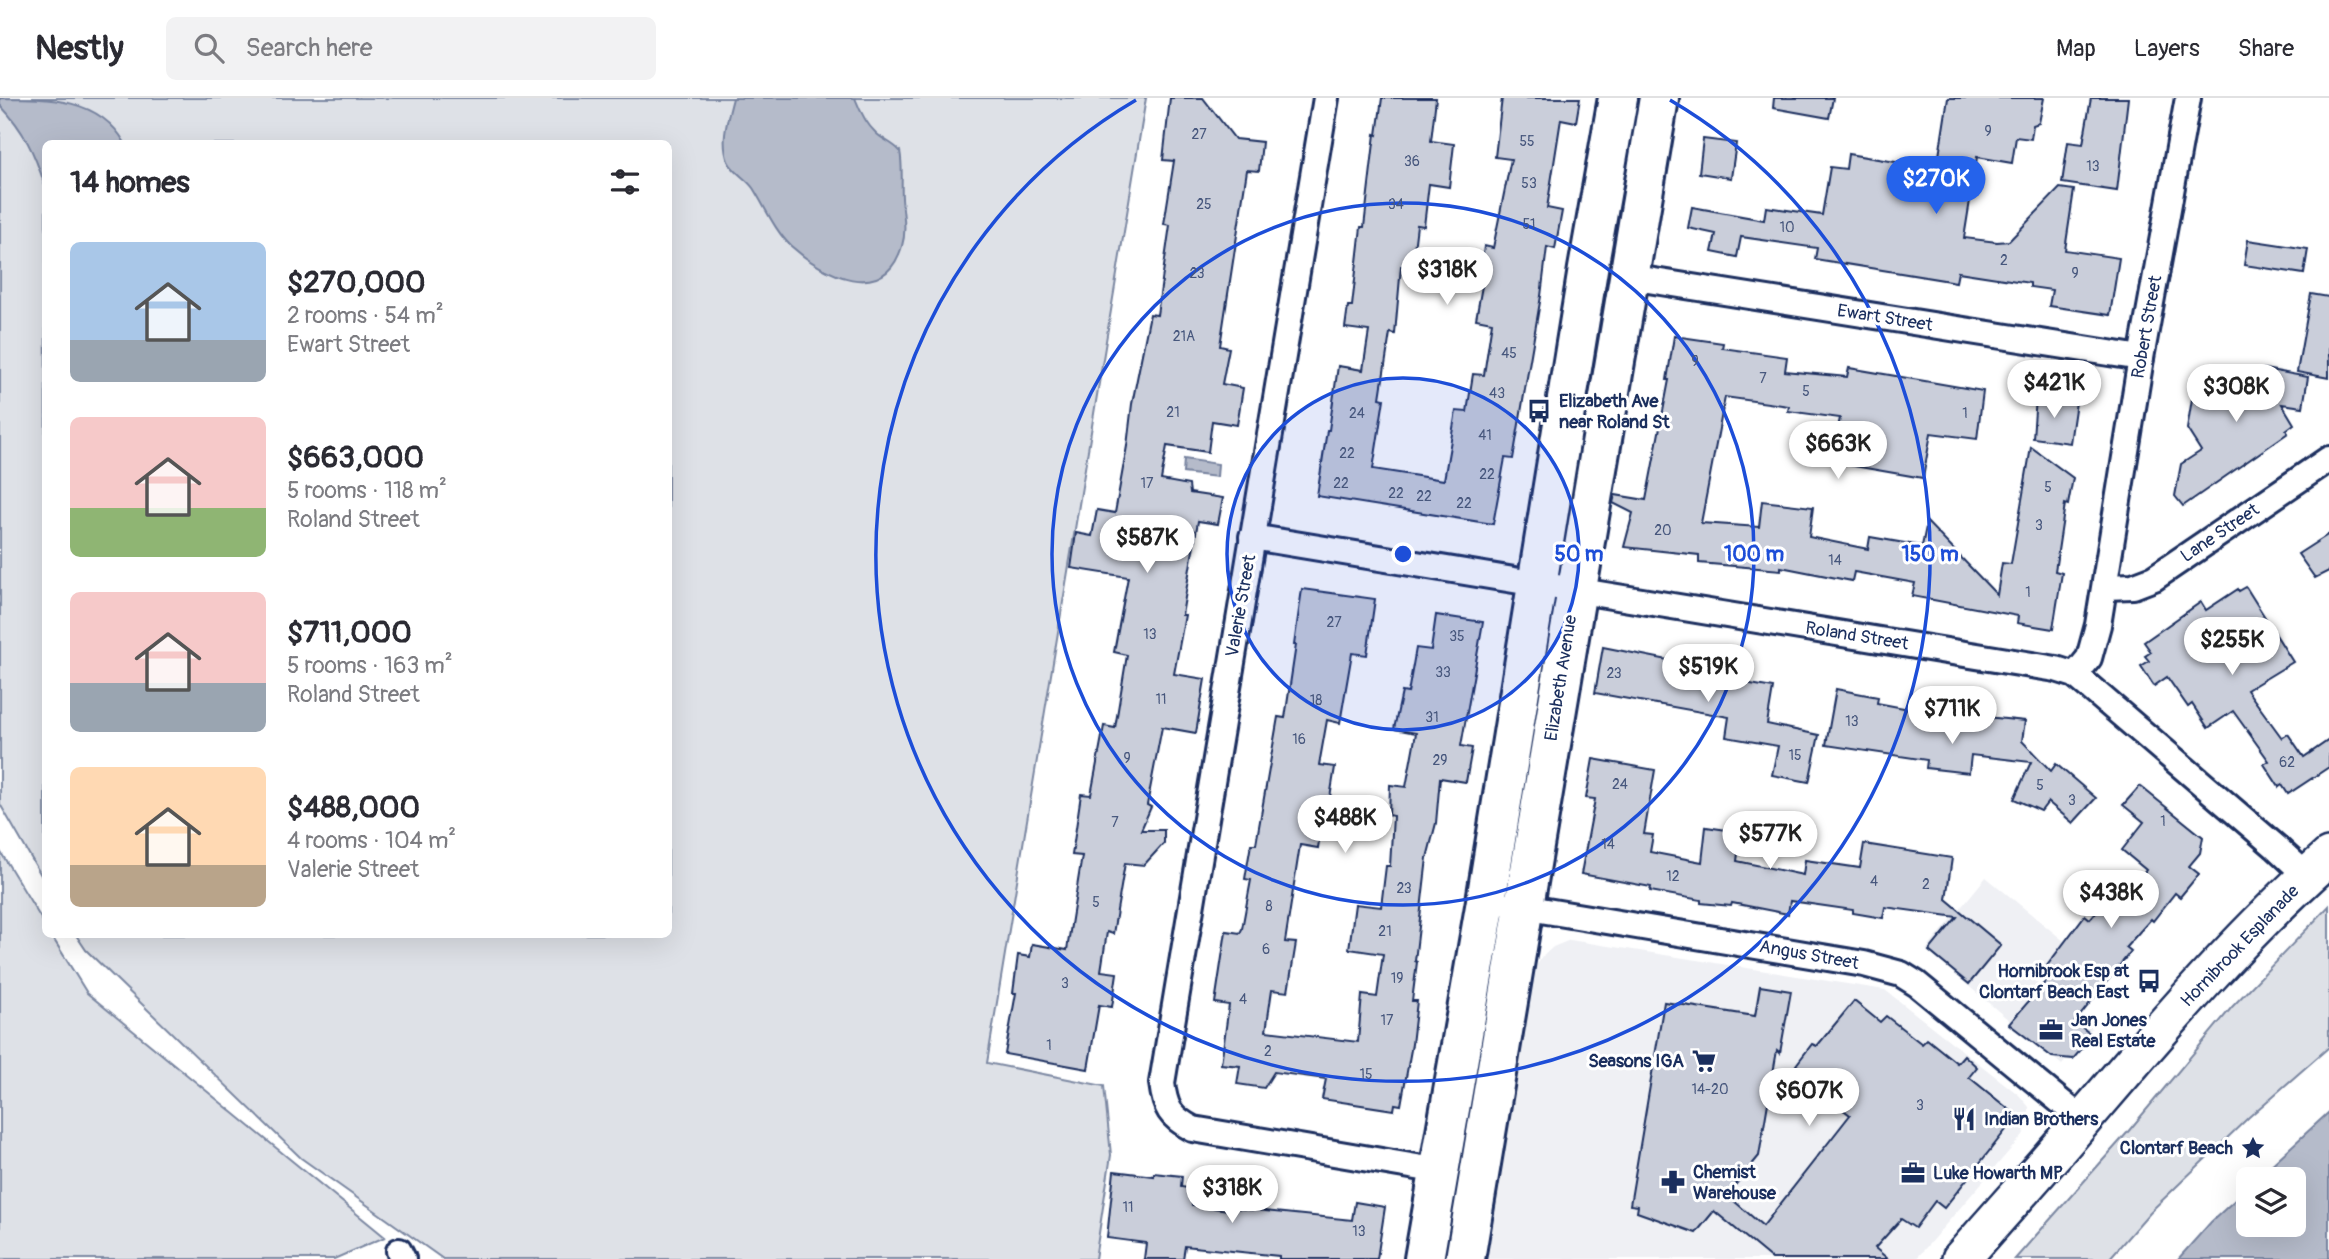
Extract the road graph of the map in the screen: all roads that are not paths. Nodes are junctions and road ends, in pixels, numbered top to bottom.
1 (1326, 98) edge
2 (1618, 98) edge
3 (1659, 98) edge
4 (2188, 98) edge
5 (1629, 277) junction
6 (2141, 358) junction
7 (2329, 459) edge
8 (1252, 537) junction
9 (1539, 584) junction
10 (2105, 587) junction
11 (1576, 591) junction
12 (2075, 675) junction
13 (2318, 867) edge
14 (1486, 901) junction
15 (1523, 907) junction
16 (2083, 1120) junction
17 (1440, 1171) junction
18 (1424, 1259) edge
19 (1465, 1259) edge
20 (1961, 1259) edge

1 - 8 street, Valerie Street
2 - 9 highway
3 - 5 highway, Elizabeth Avenue
4 - 6 street, Robert Street
5 - 6 street, Ewart Street
5 - 11 highway, Elizabeth Avenue
6 - 10 street, Robert Street
7 - 10 street, Lane Street
8 - 9 street, Roland Street
8 - 17 street, Valerie Street
9 - 11 street, Roland Street
9 - 14 highway
10 - 12 street, Robert Street
11 - 12 street, Roland Street
11 - 15 highway, Elizabeth Avenue
12 - 13 street, Roland Street
13 - 16 main road, Hornibrook Esplanade
14 - 15 street, Angus Street
14 - 17 highway
15 - 16 street, Angus Street
15 - 19 highway, Elizabeth Avenue
16 - 20 main road, Hornibrook Esplanade
17 - 18 highway

